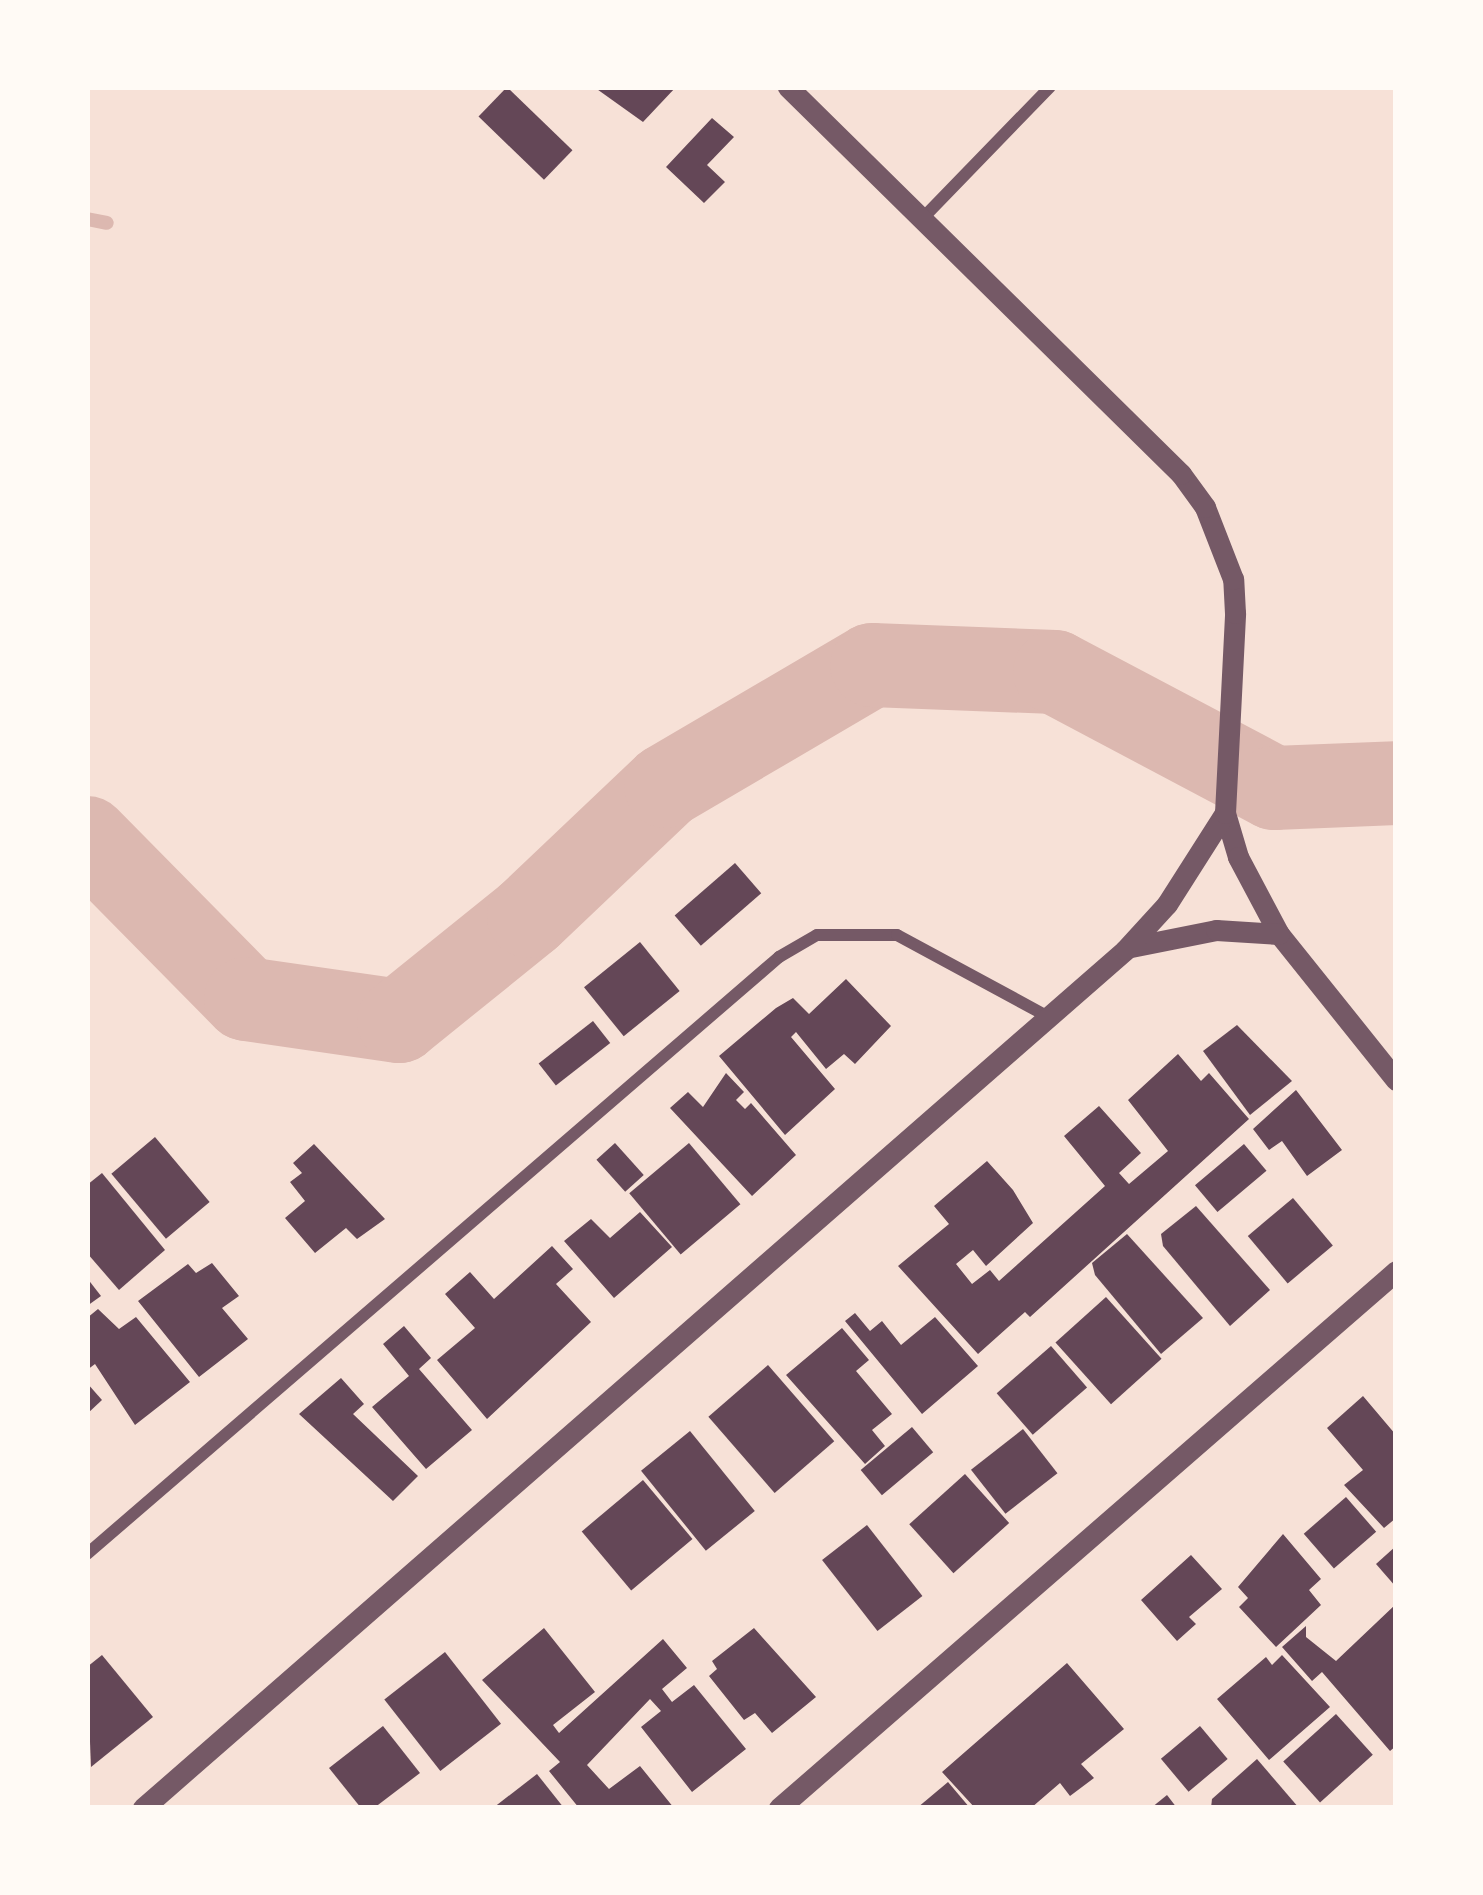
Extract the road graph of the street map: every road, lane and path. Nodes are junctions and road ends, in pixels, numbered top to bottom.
1 (788, 87) edge
2 (1050, 87) edge
3 (922, 219) junction
4 (1225, 808) junction
5 (1279, 934) junction
6 (1125, 950) junction
7 (1045, 1015) junction
8 (1396, 1080) edge
9 (1396, 1271) edge
10 (87, 1554) edge
11 (143, 1808) edge
12 (779, 1808) edge

1 - 3 street
2 - 3 street
3 - 4 street
4 - 5 street
4 - 6 street
5 - 6 street
5 - 8 street
6 - 7 street
7 - 10 street
7 - 11 street
9 - 12 street

